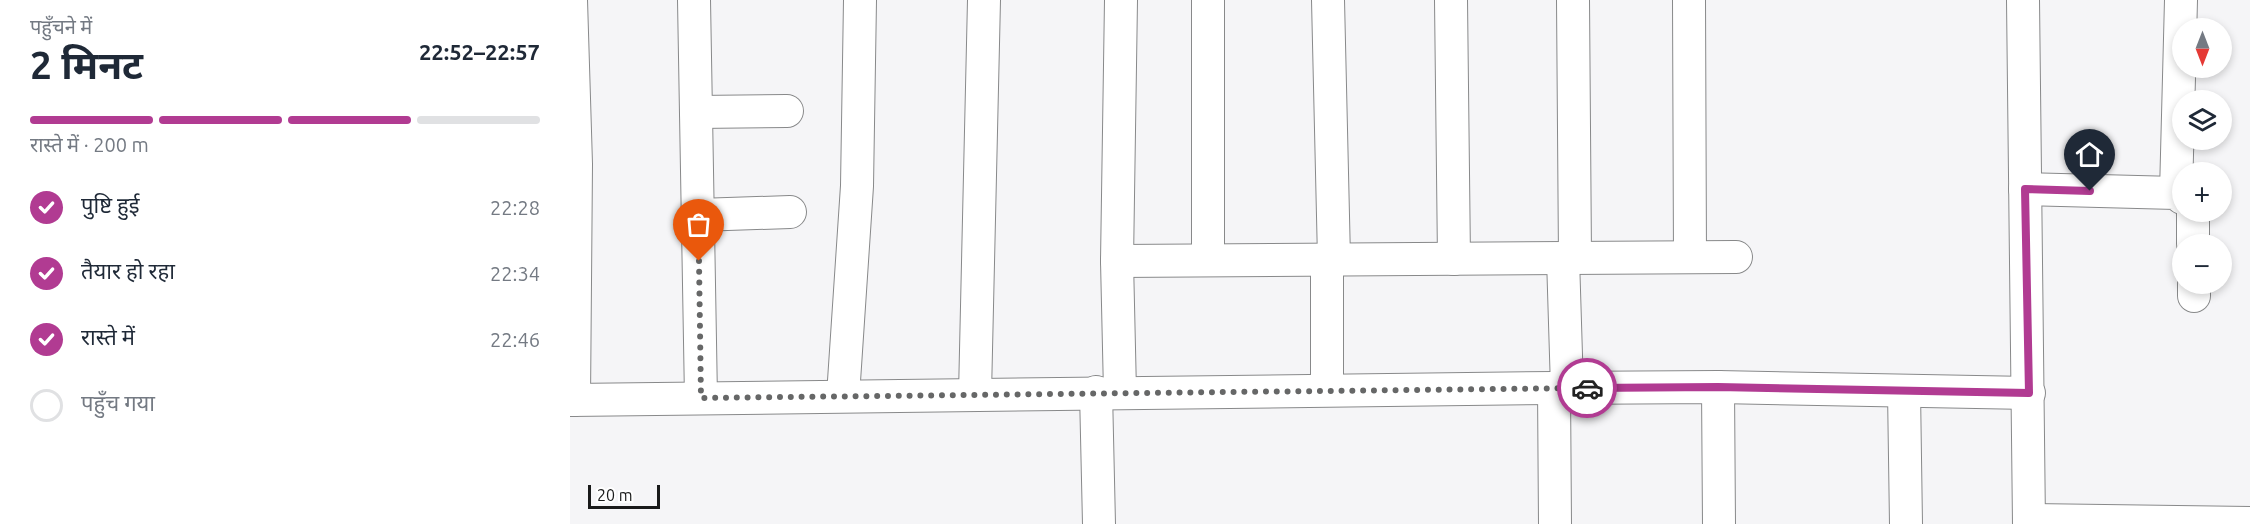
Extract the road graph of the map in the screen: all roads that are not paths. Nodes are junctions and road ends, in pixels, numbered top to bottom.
1 (571, 0) edge
2 (694, 0) edge
3 (860, 0) edge
4 (984, 0) edge
5 (1121, 0) edge
6 (1208, 0) edge
7 (1328, 0) edge
8 (1451, 0) edge
9 (1573, 0) edge
10 (1689, 0) edge
11 (2023, 0) edge
12 (2181, 0) edge
13 (787, 111) dead end
14 (696, 112) junction
15 (2183, 162) edge
16 (2025, 189) junction
17 (2172, 200) edge
18 (790, 212) dead end
19 (698, 215) junction
20 (1690, 257) junction
21 (1736, 257) dead end
22 (1569, 258) junction
23 (1331, 259) junction
24 (1454, 259) junction
25 (1208, 260) junction
26 (1117, 261) junction
27 (1718, 387) junction
28 (1561, 388) junction
29 (1327, 390) junction
30 (1904, 391) junction
31 (1108, 392) junction
32 (2029, 393) junction
33 (975, 394) junction
34 (843, 396) junction
35 (701, 398) junction
36 (572, 400) edge
37 (2029, 522) edge
38 (1099, 524) edge
39 (1555, 524) edge
40 (1719, 524) edge
41 (1906, 524) edge
42 (2250, 524) edge

1 - 36 street
2 - 14 street
3 - 34 street
4 - 33 street
5 - 26 street
6 - 25 street
7 - 23 street
8 - 24 street
9 - 22 street
10 - 20 street
11 - 16 street
12 - 15 street
13 - 14 street
14 - 19 street
16 - 17 street
16 - 32 street
18 - 19 street
19 - 35 street
20 - 21 street
20 - 22 street
22 - 24 street
22 - 28 street
23 - 24 street
23 - 25 street
23 - 29 street
25 - 26 street
26 - 31 street
27 - 28 street
27 - 30 street
27 - 40 street
28 - 29 street
28 - 39 street
29 - 31 street
30 - 32 street
30 - 41 street
31 - 33 street
31 - 38 street
32 - 37 street
33 - 34 street
34 - 35 street
35 - 36 street
37 - 42 street

